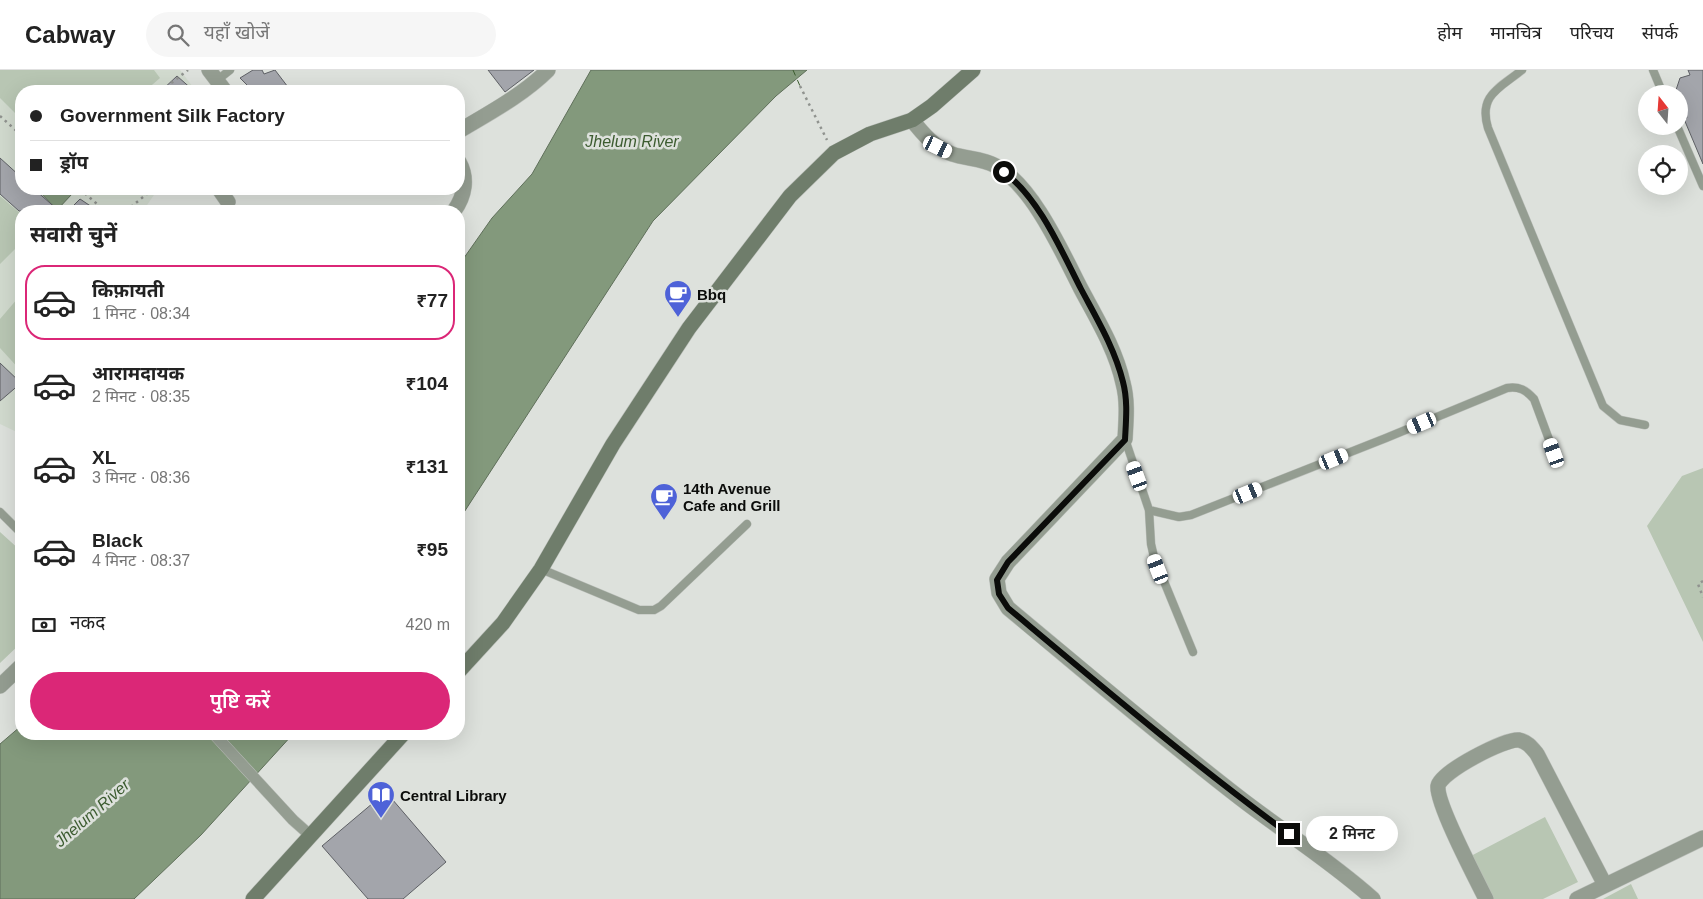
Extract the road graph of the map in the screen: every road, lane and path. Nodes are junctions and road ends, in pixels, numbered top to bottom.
1 (188, 70) edge
2 (230, 70) edge
3 (548, 70) edge
4 (973, 70) edge
5 (1522, 70) edge
6 (1653, 70) edge
7 (217, 81) edge
8 (169, 85) edge
9 (1659, 85) edge
10 (800, 86) dead end
11 (0, 116) edge
12 (912, 120) junction
13 (465, 127) edge
14 (15, 130) edge
15 (1681, 135) edge
16 (834, 152) junction
17 (1703, 186) edge
18 (87, 195) edge
19 (146, 195) edge
20 (223, 195) edge
21 (228, 202) dead end
22 (98, 205) edge
23 (133, 205) edge
24 (1645, 425) dead end
25 (1125, 440) junction
26 (1554, 453) dead end
27 (1149, 510) junction
28 (0, 512) edge
29 (747, 524) dead end
30 (15, 527) edge
31 (541, 569) junction
32 (1703, 581) edge
33 (1703, 597) edge
34 (1193, 652) dead end
35 (465, 664) edge
36 (15, 672) edge
37 (0, 686) edge
38 (220, 740) edge
39 (398, 740) edge
40 (311, 836) junction
41 (1703, 838) edge
42 (1605, 885) junction
43 (253, 899) edge
44 (1373, 899) edge
45 (1486, 899) edge
46 (1577, 899) edge

1 - 8 path
2 - 7 lane
3 - 13 street
4 - 12 main road
5 - 24 lane
6 - 9 lane
10 - 16 path
11 - 14 path
12 - 16 main road
12 - 25 street
15 - 17 lane
16 - 31 main road
18 - 22 path
19 - 23 path
20 - 21 street
25 - 27 lane
25 - 44 street
26 - 27 lane
27 - 34 lane
28 - 30 lane
29 - 31 lane
31 - 35 main road
32 - 33 path
36 - 37 street
38 - 40 street
39 - 40 main road
40 - 43 main road
41 - 42 street
42 - 45 street
42 - 46 street

